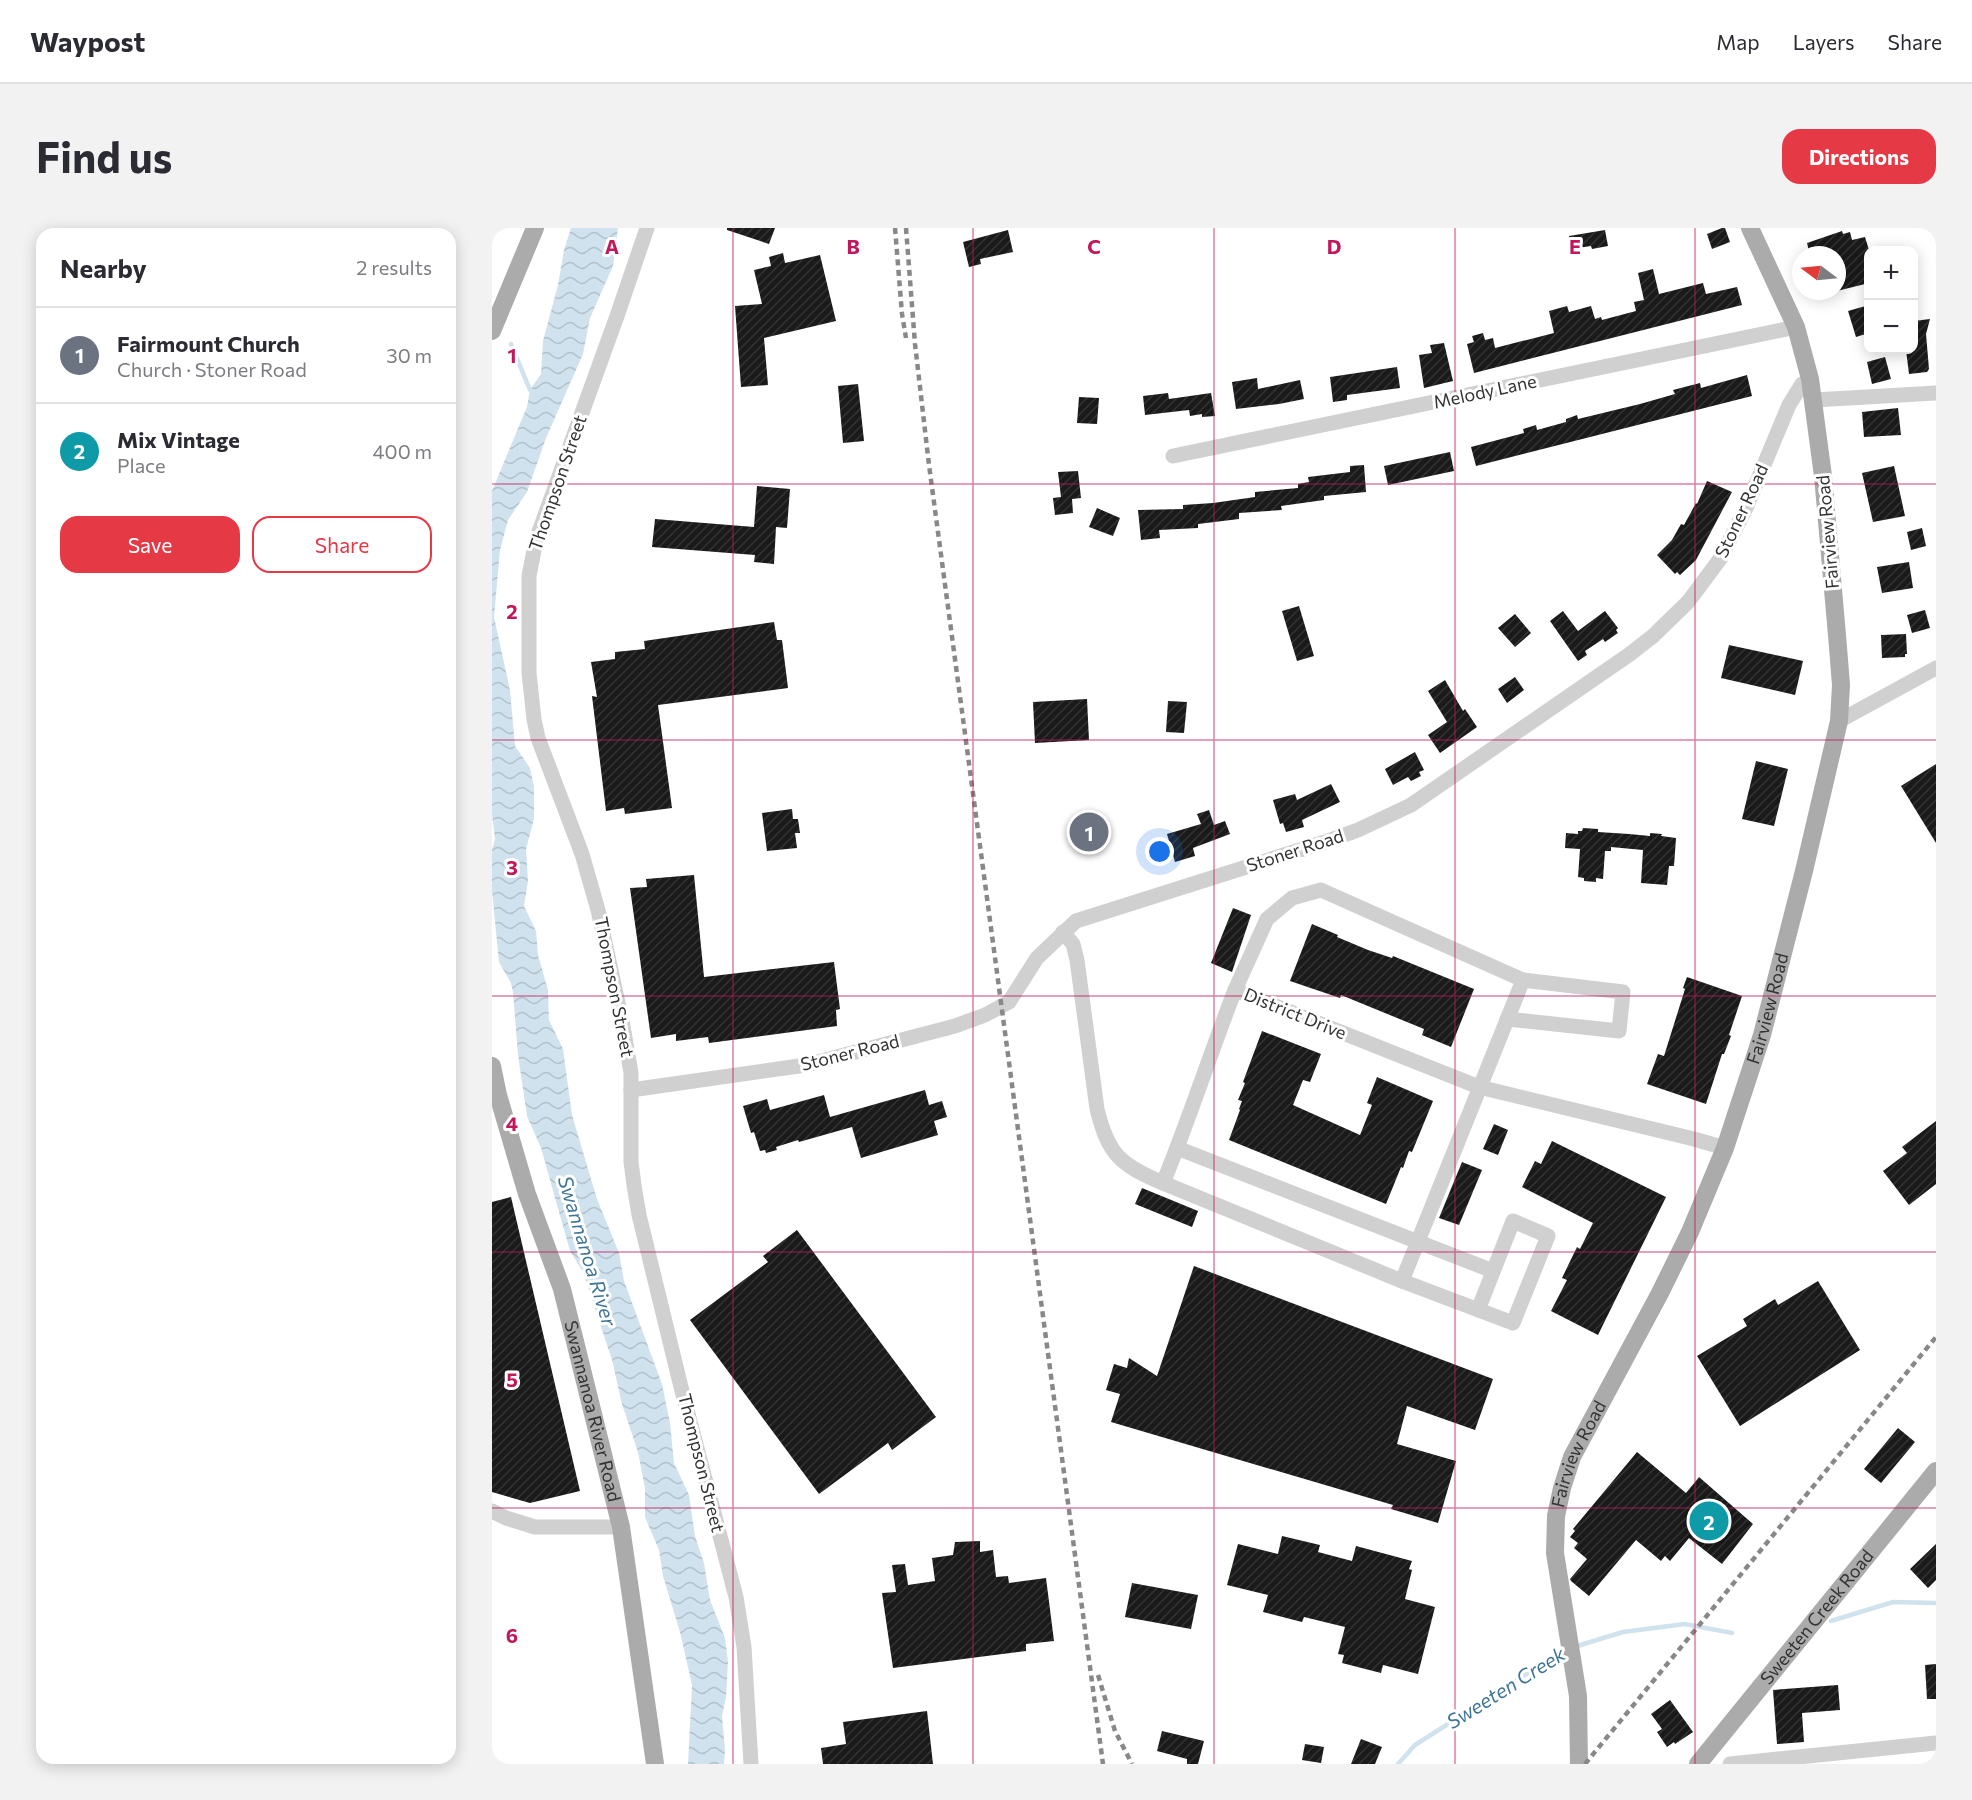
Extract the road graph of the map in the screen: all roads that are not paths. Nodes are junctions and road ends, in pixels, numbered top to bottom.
1 (535, 228) edge
2 (647, 228) edge
3 (1750, 228) edge
4 (1796, 327) junction
5 (492, 332) edge
6 (1810, 379) junction
7 (1936, 393) edge
8 (1814, 400) junction
9 (1173, 456) dead end
10 (1936, 668) edge
11 (1839, 721) junction
12 (1064, 932) junction
13 (1523, 980) junction
14 (1235, 990) junction
15 (1507, 1019) junction
16 (492, 1066) edge
17 (1479, 1087) junction
18 (631, 1090) junction
19 (1177, 1148) junction
20 (1725, 1148) junction
21 (1163, 1183) junction
22 (1417, 1243) junction
23 (1493, 1271) junction
24 (1402, 1281) junction
25 (1478, 1310) junction
26 (1936, 1471) edge
27 (492, 1511) edge
28 (621, 1527) junction
29 (1936, 1743) edge
30 (655, 1764) edge
31 (751, 1764) edge
32 (1579, 1764) edge
33 (1698, 1764) edge
34 (1730, 1764) edge

1 - 5 main road
2 - 18 street, Thompson Street
3 - 4 main road, Fairview Road
4 - 6 main road, Fairview Road
4 - 9 street, Melody Lane
6 - 8 main road, Fairview Road
6 - 12 street, Stoner Road
7 - 8 street
8 - 11 main road, Fairview Road
10 - 11 street
11 - 20 main road, Fairview Road
12 - 18 street, Stoner Road
12 - 21 street
13 - 14 street
13 - 15 street
13 - 15 street
14 - 17 street, District Drive
14 - 19 street, District Drive
15 - 17 street
16 - 28 main road, Swannanoa River Road
17 - 20 street, District Drive
17 - 22 street
18 - 31 street, Thompson Street
19 - 21 street, District Drive
19 - 22 street
20 - 32 main road, Fairview Road
21 - 24 street
22 - 23 street
22 - 24 street
23 - 25 street
23 - 25 street
24 - 25 street
26 - 33 main road, Sweeten Creek Road
27 - 28 street
28 - 30 main road, Swannanoa River Road
29 - 34 street

